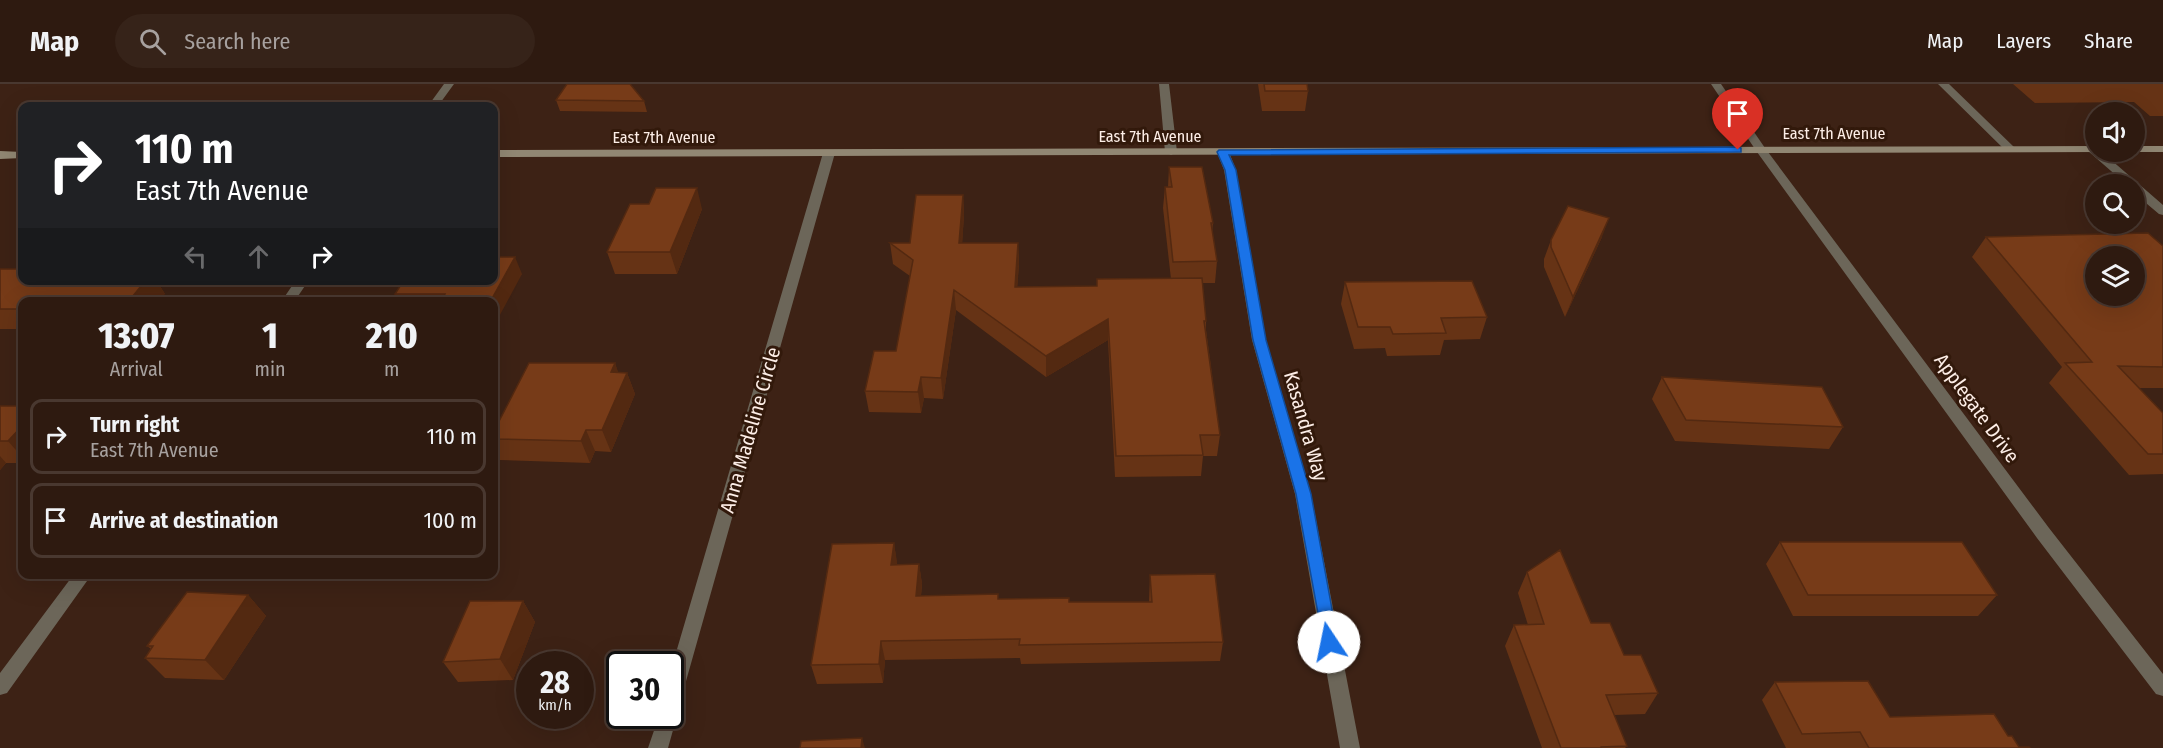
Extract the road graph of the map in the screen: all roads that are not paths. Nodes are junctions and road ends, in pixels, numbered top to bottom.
1 (449, 84) edge
2 (1164, 84) edge
3 (1716, 84) edge
4 (1943, 84) edge
5 (436, 102) edge
6 (2085, 149) edge
7 (2145, 149) edge
8 (2163, 149) edge
9 (1761, 150) junction
10 (2011, 150) junction
11 (1171, 152) junction
12 (1223, 152) junction
13 (829, 153) junction
14 (498, 154) edge
15 (0, 155) edge
16 (18, 155) edge
17 (2108, 162) edge
18 (2122, 174) edge
19 (2145, 195) edge
20 (2163, 211) edge
21 (80, 579) edge
22 (684, 657) edge
23 (0, 687) edge
24 (2163, 688) edge
25 (664, 729) edge
26 (658, 748) edge
27 (1350, 748) edge

1 - 5 street
2 - 11 street
3 - 9 street, Applegate Drive
4 - 10 street
6 - 10 main road, East 7th Avenue
7 - 8 main road
9 - 10 main road, East 7th Avenue
9 - 12 main road, East 7th Avenue
9 - 24 street, Applegate Drive
11 - 12 main road, East 7th Avenue
11 - 13 main road, East 7th Avenue
12 - 27 street, Kasandra Way
13 - 14 main road, East 7th Avenue
13 - 22 street, Anna Madeline Circle
15 - 16 main road
17 - 18 street
19 - 20 street
21 - 23 street
25 - 26 street

